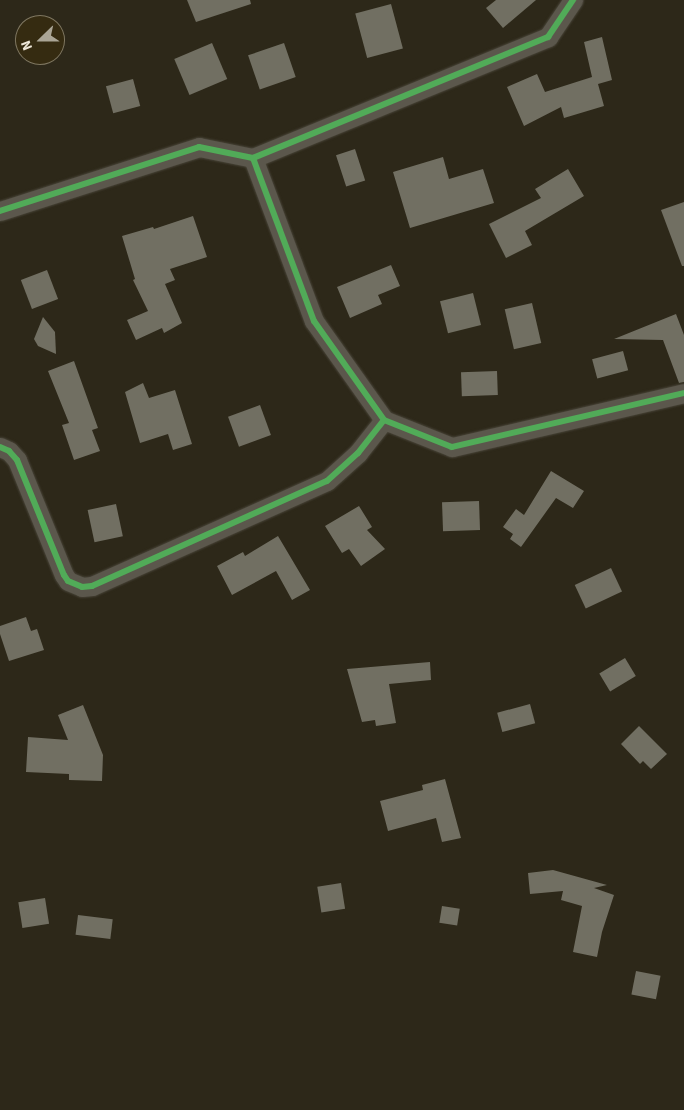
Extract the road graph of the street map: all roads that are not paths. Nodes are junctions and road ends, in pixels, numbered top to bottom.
1 (573, 0) edge
2 (253, 158) junction
3 (0, 211) edge
4 (684, 394) edge
5 (384, 420) junction
6 (0, 447) edge

1 - 2 street
2 - 3 street
2 - 5 street
4 - 5 street
5 - 6 street

